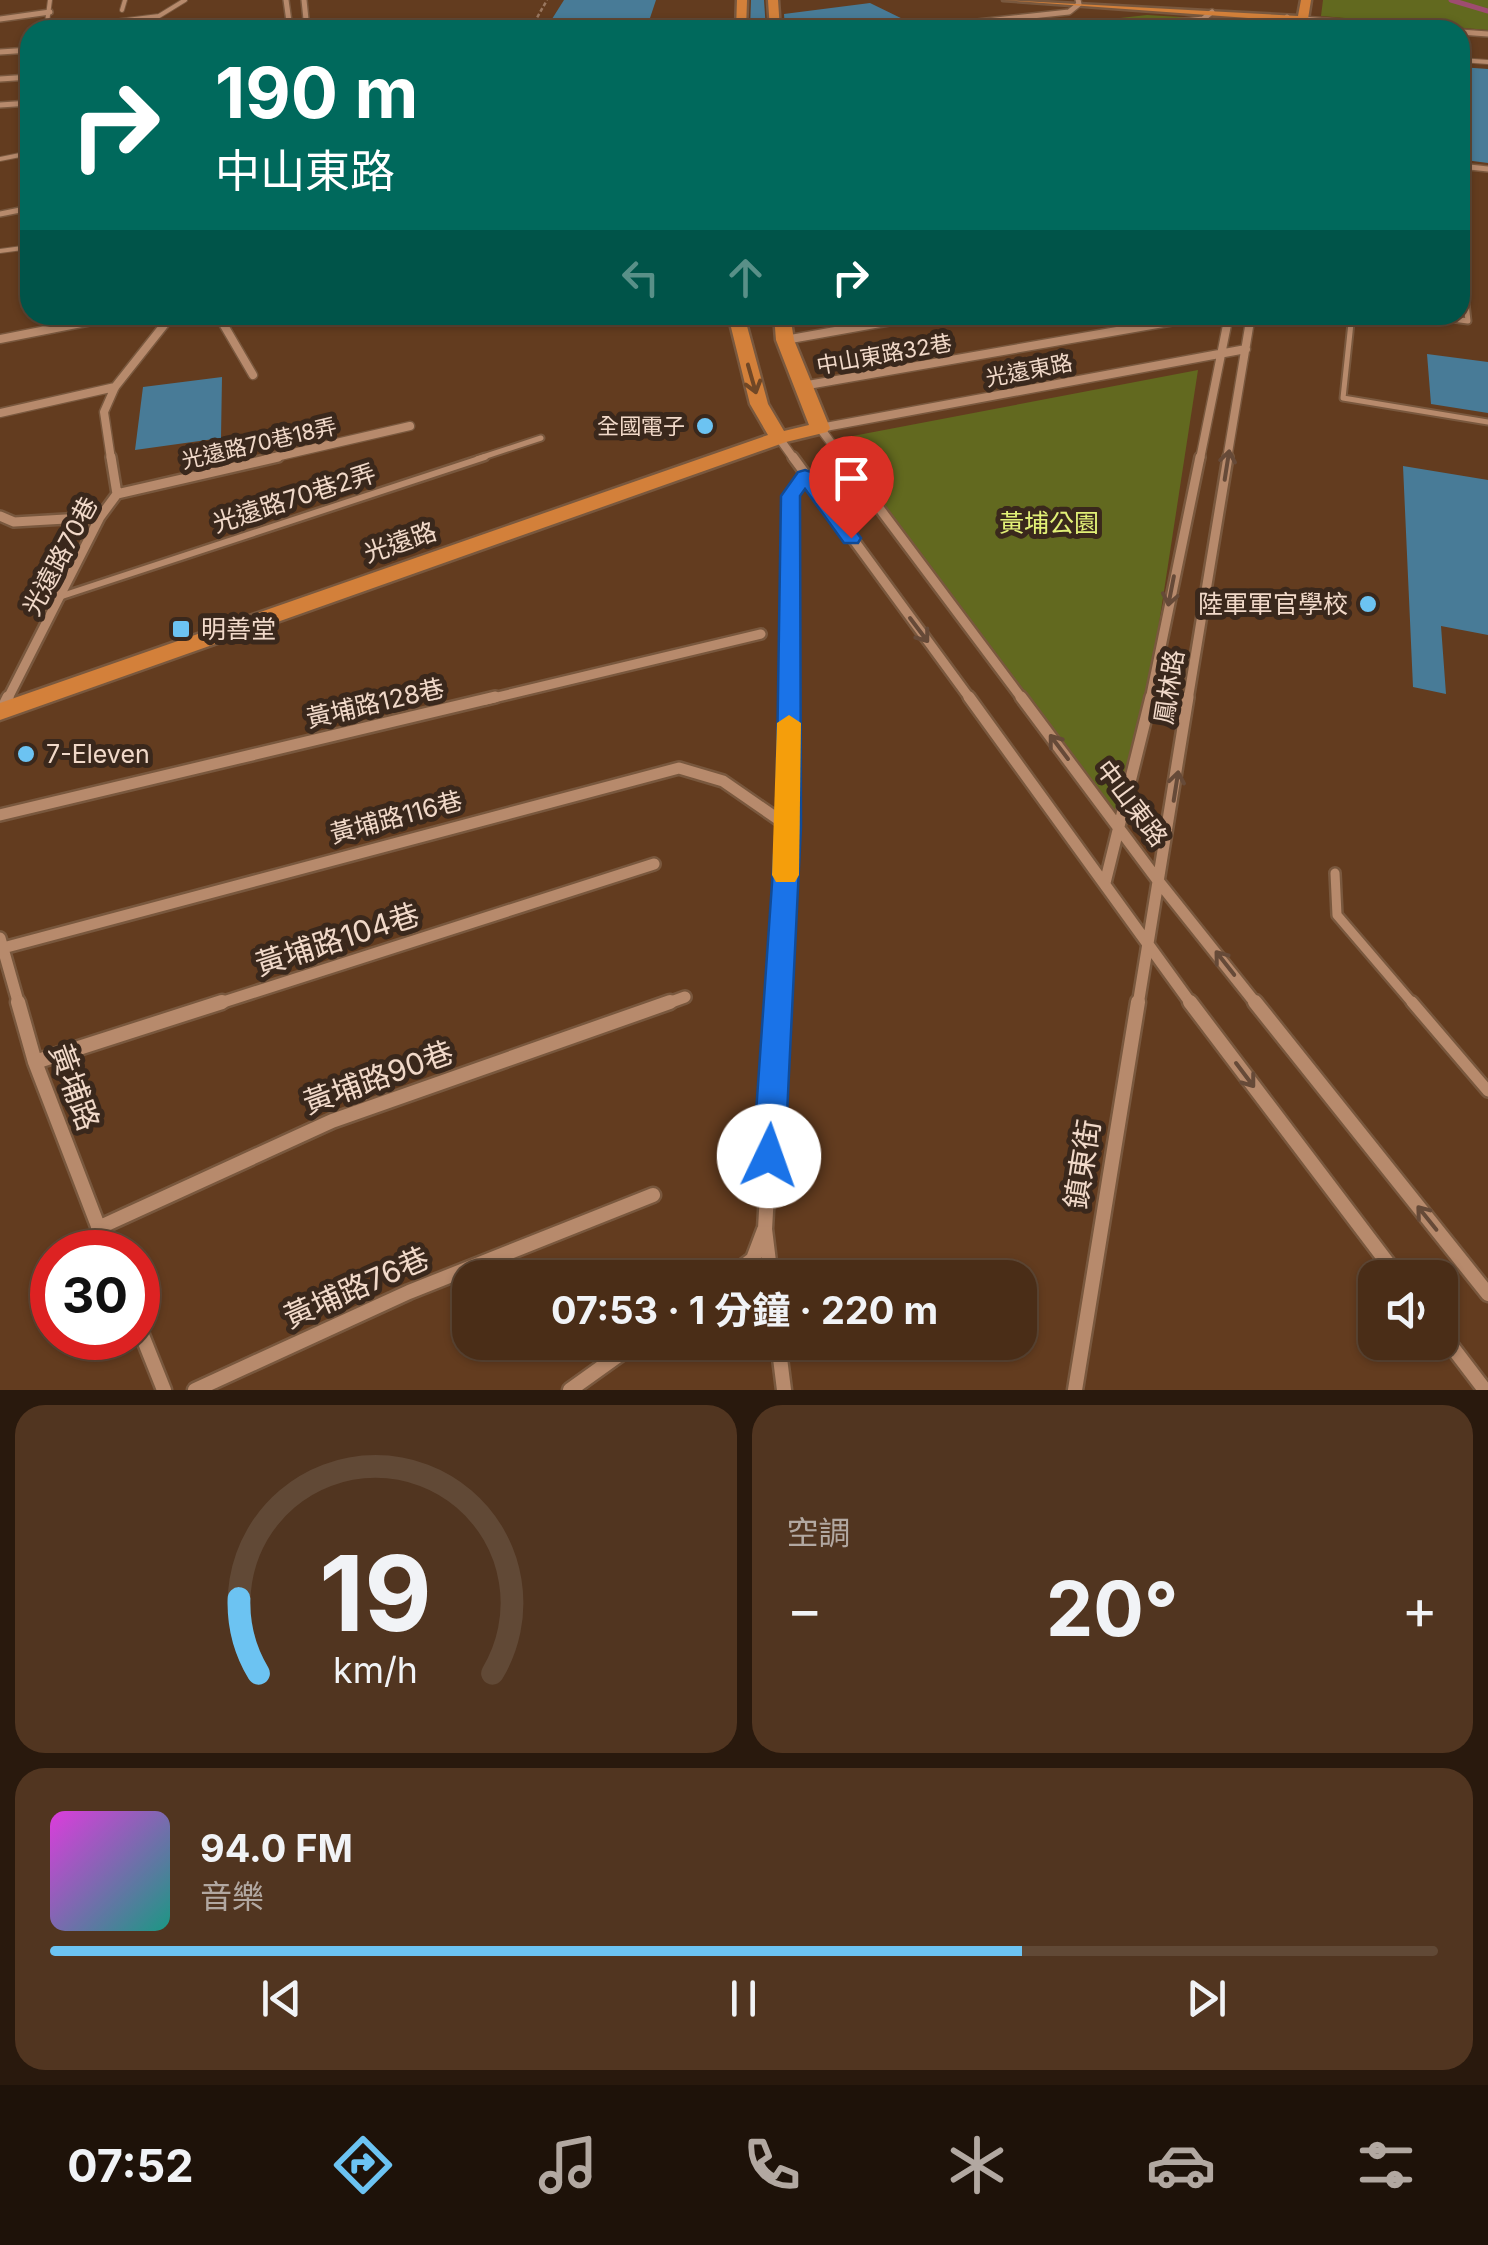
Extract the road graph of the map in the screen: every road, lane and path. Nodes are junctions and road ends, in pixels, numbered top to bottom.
1 (50, 0) edge
2 (125, 0) edge
3 (185, 0) edge
4 (1008, 0) edge
5 (1291, 0) edge
6 (1078, 2) edge
7 (1175, 5) edge
8 (122, 10) dead end
9 (50, 12) junction
10 (1212, 12) junction
11 (1287, 17) junction
12 (0, 19) edge
13 (48, 20) edge
14 (127, 20) edge
15 (997, 20) edge
16 (1194, 20) edge
17 (1286, 20) edge
18 (1293, 20) edge
19 (71, 325) edge
20 (164, 325) edge
21 (224, 325) edge
22 (739, 325) edge
23 (783, 325) edge
24 (866, 325) edge
25 (1152, 325) edge
26 (1226, 325) edge
27 (1250, 325) edge
28 (1351, 325) edge
29 (0, 339) edge
30 (785, 340) junction
31 (1246, 349) junction
32 (1220, 351) junction
33 (253, 374) dead end
34 (801, 386) junction
35 (114, 387) junction
36 (0, 413) edge
37 (1488, 422) edge
38 (410, 426) dead end
39 (820, 428) junction
40 (541, 438) dead end
41 (779, 438) junction
42 (805, 476) junction
43 (117, 494) junction
44 (0, 516) edge
45 (100, 517) junction
46 (59, 597) junction
47 (761, 634) dead end
48 (0, 712) edge
49 (0, 815) edge
50 (788, 826) junction
51 (1118, 826) junction
52 (654, 864) dead end
53 (1335, 872) dead end
54 (1160, 882) junction
55 (1105, 883) junction
56 (2, 943) edge
57 (1149, 948) junction
58 (685, 997) dead end
59 (35, 1062) junction
60 (1488, 1091) edge
61 (653, 1196) dead end
62 (98, 1228) joint
63 (765, 1229) junction
64 (752, 1260) edge
65 (768, 1260) edge
66 (1385, 1260) edge
67 (1488, 1294) edge
68 (1458, 1355) edge
69 (152, 1360) edge
70 (612, 1360) edge
71 (780, 1360) edge
72 (164, 1390) edge
73 (195, 1390) edge
74 (570, 1390) edge
75 (784, 1390) edge
76 (1075, 1390) edge
77 (1485, 1390) edge

1 - 9 lane
2 - 8 lane
3 - 14 lane
4 - 6 main road
5 - 11 main road
6 - 7 main road
6 - 15 street
7 - 10 main road
9 - 12 street
9 - 13 lane
10 - 11 main road
10 - 16 street
11 - 17 street
11 - 18 main road
19 - 29 street
20 - 35 street
21 - 33 street
22 -> 41 main road
23 - 30 main road, 中山東路
24 - 30 street
25 - 34 street, 中山東路32巷
26 - 32 street, 鳳林路
27 - 31 street, 鳳林路
28 - 37 lane
30 - 34 main road, 中山東路
31 - 32 street, 光遠東路
54 -> 31 street, 鳳林路
32 - 39 street, 光遠東路
32 -> 51 street, 鳳林路
34 - 39 main road, 中山東路
35 - 36 street
35 - 43 street, 光遠路70巷
38 - 43 street, 光遠路70巷18弄
39 - 41 main road, 光遠路
51 -> 39 street, 中山東路
40 - 46 lane, 光遠路70巷2弄
41 - 42 street
41 - 48 main road, 光遠路
42 - 50 street
42 -> 55 street
43 - 45 street, 光遠路70巷
44 - 45 street
45 - 46 street, 光遠路70巷
46 - 48 street, 光遠路70巷
47 - 49 street, 黃埔路128巷
50 - 56 street, 黃埔路116巷
50 - 63 street
51 - 54 street, 中山東路
51 - 55 street, 鳳林路
52 - 59 street, 黃埔路104巷
53 - 60 lane
54 - 57 street, 鳳林路
67 -> 54 street, 中山東路
55 - 57 street
56 - 59 street, 黃埔路
57 -> 66 street
57 - 76 street, 鎮東街
58 - 62 street, 黃埔路90巷
59 - 62 street, 黃埔路
61 - 73 street, 黃埔路76巷
63 - 64 street
63 - 65 street
68 - 77 street
69 - 72 street
70 - 74 street
71 - 75 street

